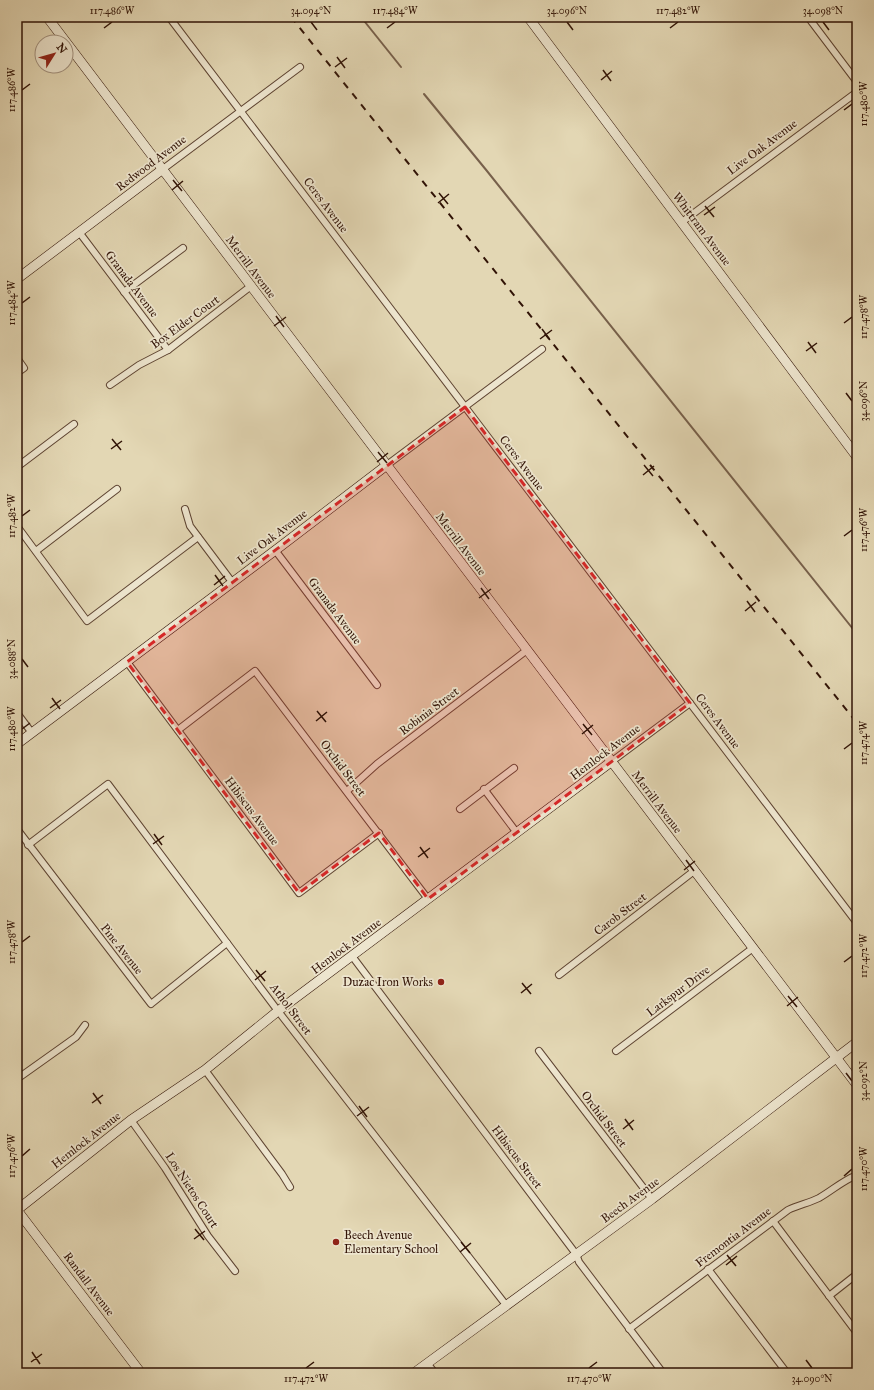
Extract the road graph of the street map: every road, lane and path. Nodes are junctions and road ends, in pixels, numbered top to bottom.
1 (47, 17) edge
2 (169, 17) edge
3 (528, 17) edge
4 (808, 17) edge
5 (300, 67) dead end
6 (857, 82) edge
7 (857, 92) edge
8 (241, 112) junction
9 (163, 169) junction
10 (682, 222) junction
11 (79, 232) junction
12 (183, 248) dead end
13 (17, 279) edge
14 (250, 286) junction
15 (124, 292) junction
16 (168, 350) junction
17 (542, 350) dead end
18 (17, 358) edge
19 (17, 373) edge
20 (110, 385) dead end
21 (465, 407) junction
22 (74, 424) dead end
23 (857, 457) edge
24 (387, 465) junction
25 (17, 467) edge
26 (117, 490) dead end
27 (185, 509) dead end
28 (17, 526) edge
29 (198, 537) junction
30 (276, 550) junction
31 (36, 552) junction
32 (232, 582) junction
33 (527, 650) junction
34 (127, 662) junction
35 (377, 685) dead end
36 (690, 703) junction
37 (17, 713) edge
38 (178, 730) junction
39 (32, 733) junction
40 (17, 744) edge
41 (611, 762) junction
42 (514, 768) dead end
43 (484, 789) junction
44 (347, 791) junction
45 (460, 809) dead end
46 (17, 829) edge
47 (517, 832) junction
48 (379, 833) junction
49 (28, 844) junction
50 (694, 871) junction
51 (428, 899) junction
52 (857, 922) edge
53 (228, 943) junction
54 (753, 948) junction
55 (352, 956) junction
56 (559, 975) dead end
57 (278, 1011) junction
58 (85, 1025) dead end
59 (857, 1042) edge
60 (539, 1051) dead end
61 (616, 1051) dead end
62 (837, 1057) junction
63 (205, 1070) junction
64 (17, 1079) edge
65 (857, 1085) edge
66 (131, 1120) junction
67 (857, 1175) edge
68 (290, 1187) dead end
69 (652, 1199) junction
70 (17, 1210) edge
71 (773, 1221) junction
72 (576, 1254) junction
73 (708, 1269) junction
74 (235, 1271) dead end
75 (857, 1274) edge
76 (829, 1296) junction
77 (506, 1306) junction
78 (629, 1329) junction
79 (857, 1333) edge
80 (427, 1363) junction
81 (139, 1372) edge
82 (414, 1373) edge
83 (435, 1373) edge
84 (663, 1373) edge
85 (787, 1373) edge

1 - 9 street, Merrill Avenue
2 - 8 street, Ceres Avenue
3 - 10 street, Whittram Avenue
4 - 6 street
5 - 8 street, Redwood Avenue
7 - 10 street, Live Oak Avenue
8 - 9 street, Redwood Avenue
8 - 21 street, Ceres Avenue
9 - 11 street, Redwood Avenue
9 - 14 street, Merrill Avenue
10 - 23 street, Whittram Avenue
11 - 13 street, Redwood Avenue
11 - 15 street, Granada Avenue
12 - 15 street
14 - 16 street, Box Elder Court
14 - 24 street, Merrill Avenue
15 - 16 street, Granada Avenue
16 - 20 street, Box Elder Court
17 - 21 street, Live Oak Avenue
18 - 19 street
21 - 24 street, Live Oak Avenue
21 - 36 street, Ceres Avenue
22 - 25 street
24 - 30 street, Live Oak Avenue
24 - 33 street, Merrill Avenue
26 - 31 street
27 - 29 street
28 - 31 street
29 - 31 street
29 - 32 street
30 - 32 street, Live Oak Avenue
30 - 35 street, Granada Avenue
32 - 34 street, Live Oak Avenue
33 - 41 street, Merrill Avenue
33 - 44 street, Robinia Street
34 - 38 street, Hibiscus Avenue
34 - 39 street, Live Oak Avenue
36 - 41 street, Hemlock Avenue
36 - 52 street, Ceres Avenue
37 - 39 street
38 - 44 street, Orchid Street
38 - 48 street, Hibiscus Avenue
39 - 40 street, Live Oak Avenue
41 - 47 street, Hemlock Avenue
41 - 50 street, Merrill Avenue
42 - 43 street
43 - 45 street
43 - 47 street
44 - 48 street, Orchid Street
46 - 49 street, Pine Avenue
47 - 51 street, Hemlock Avenue
48 - 51 street, Orchid Street
49 - 53 street, Athol Street
49 - 53 street, Pine Avenue
50 - 54 street, Merrill Avenue
50 - 56 street, Carob Street
51 - 55 street, Hemlock Avenue
53 - 57 street, Athol Street
54 - 61 street, Larkspur Drive
54 - 62 street, Merrill Avenue
55 - 57 street, Hemlock Avenue
55 - 72 street, Hibiscus Street
57 - 63 street, Hemlock Avenue
57 - 77 street, Athol Street
58 - 64 street
59 - 62 street, Beech Avenue
60 - 69 street, Orchid Street
62 - 65 street, Merrill Avenue
62 - 69 street, Beech Avenue
63 - 66 street, Hemlock Avenue
63 - 68 street
66 - 70 street, Hemlock Avenue
66 - 74 street, Los Nietos Court
67 - 71 street, Fremontia Avenue
69 - 72 street, Beech Avenue
70 - 81 street, Randall Avenue
71 - 73 street, Fremontia Avenue
71 - 76 street
72 - 77 street, Beech Avenue
72 - 78 street, Hibiscus Street
73 - 78 street, Fremontia Avenue
73 - 85 street
75 - 76 street
76 - 79 street
77 - 80 street, Beech Avenue
78 - 84 street, Hibiscus Street
80 - 82 street, Beech Avenue
80 - 83 street

